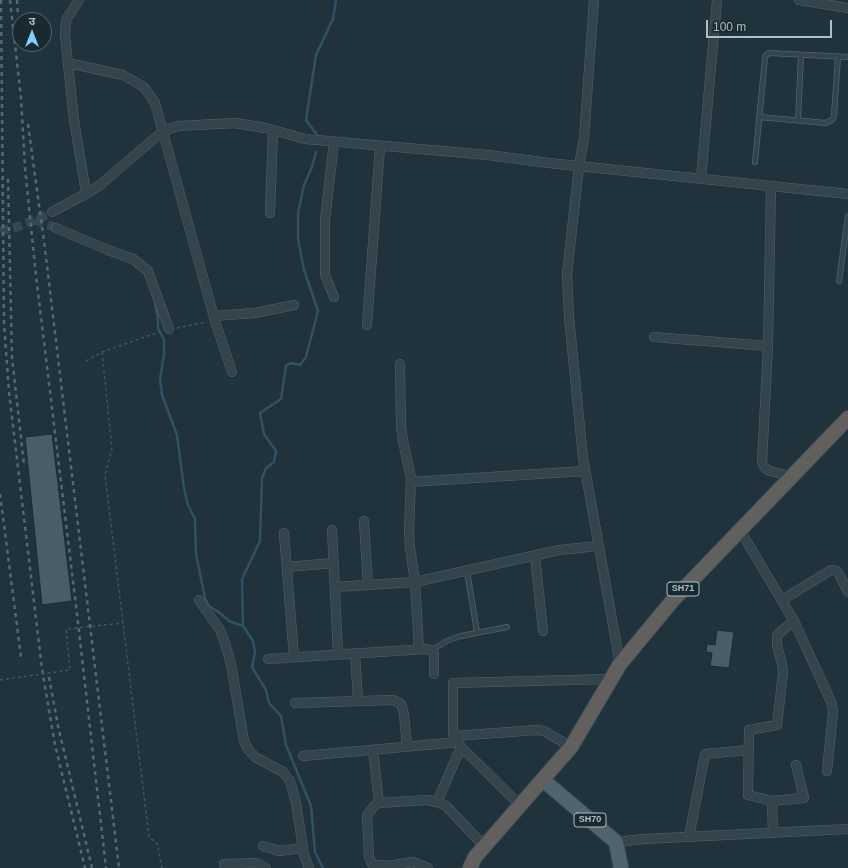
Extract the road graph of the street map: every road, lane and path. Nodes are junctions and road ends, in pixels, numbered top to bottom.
1 (594, 0) edge
2 (717, 0) edge
3 (799, 0) edge
4 (76, 2) edge
5 (828, 2) edge
6 (848, 8) edge
7 (801, 55) junction
8 (838, 57) junction
9 (848, 57) edge
10 (68, 63) junction
11 (759, 117) junction
12 (798, 120) junction
13 (273, 130) junction
14 (163, 131) junction
15 (334, 142) junction
16 (380, 146) junction
17 (755, 162) dead end
18 (579, 166) junction
19 (701, 179) junction
20 (770, 186) junction
21 (91, 191) junction
22 (848, 194) edge
23 (52, 212) tunnel mouth
24 (270, 213) dead end
25 (848, 216) edge
26 (56, 228) tunnel mouth
27 (847, 235) edge
28 (839, 281) dead end
29 (334, 297) dead end
30 (294, 305) dead end
31 (214, 319) junction
32 (367, 324) dead end
33 (169, 329) junction
34 (654, 337) dead end
35 (768, 346) junction
36 (102, 352) junction
37 (86, 361) dead end
38 (400, 364) dead end
39 (232, 372) dead end
40 (848, 418) edge
41 (585, 471) junction
42 (792, 477) junction
43 (411, 482) junction
44 (364, 521) dead end
45 (332, 530) dead end
46 (740, 530) junction
47 (284, 533) dead end
48 (598, 546) junction
49 (535, 556) junction
50 (334, 563) junction
51 (287, 567) junction
52 (467, 571) junction
53 (415, 582) junction
54 (368, 585) junction
55 (335, 587) junction
56 (848, 592) edge
57 (199, 600) dead end
58 (782, 600) junction
59 (794, 621) junction
60 (123, 623) junction
61 (507, 627) dead end
62 (543, 631) dead end
63 (477, 632) junction
64 (419, 649) junction
65 (432, 650) junction
66 (355, 653) junction
67 (338, 654) junction
68 (294, 658) junction
69 (268, 659) dead end
70 (620, 664) junction
71 (434, 674) dead end
72 (610, 679) junction
73 (0, 680) edge
74 (358, 700) junction
75 (295, 704) dead end
76 (458, 742) junction
77 (407, 747) junction
78 (571, 747) junction
79 (372, 750) junction
80 (749, 750) junction
81 (303, 756) dead end
82 (796, 765) dead end
83 (827, 771) dead end
84 (543, 780) junction
85 (772, 801) junction
86 (437, 802) junction
87 (379, 803) junction
88 (521, 806) junction
89 (848, 829) edge
90 (773, 833) junction
91 (689, 837) junction
92 (616, 842) junction
93 (263, 846) dead end
94 (485, 847) junction
95 (303, 848) junction
96 (224, 864) dead end
97 (369, 866) edge
98 (162, 868) edge
99 (266, 868) edge
100 (309, 868) edge
101 (428, 868) edge
102 (470, 868) edge
103 (621, 868) edge

1 - 18 street
2 - 19 street
3 - 5 street
4 - 10 street
5 - 6 street
7 - 8 lane
7 - 11 lane
7 - 12 lane
8 - 9 lane
8 - 12 lane
10 - 14 street
10 - 21 street
11 - 12 lane
11 - 17 lane
13 - 14 street
13 - 15 street
13 - 24 street
14 - 21 street
14 - 31 street
15 - 16 street
15 - 29 street
16 - 18 street
16 - 32 street
18 - 19 street
18 - 41 street
19 - 20 street
20 - 22 street
20 - 35 street
21 - 23 street
25 - 27 lane
26 - 33 street
27 - 28 lane
30 - 31 street
31 - 33 path
31 - 39 street
33 - 36 path
34 - 35 street
35 - 42 street
36 - 37 path
36 - 60 path
38 - 43 street
40 - 42 highway, SH71
41 - 43 street
41 - 48 street
42 - 46 highway, SH71
43 - 53 street
44 - 54 street
45 - 50 street
46 - 58 street
46 - 70 highway, SH71
47 - 51 street
48 - 49 street
48 - 70 street
49 - 52 street
49 - 62 street
50 - 51 street
50 - 55 street
51 - 68 street
52 - 53 street
52 - 63 lane
53 - 54 street
53 - 64 street
54 - 55 street
55 - 67 street
56 - 58 street
57 - 95 street
58 - 59 street
59 - 80 street
59 - 83 street
60 - 73 path, bridge
60 - 98 path
61 - 63 lane
63 - 65 lane
64 - 65 street
64 - 66 street
65 - 71 street
66 - 67 street
66 - 74 street
67 - 68 street
68 - 69 street
70 - 72 highway, SH71
72 - 76 street
72 - 78 highway, SH71
74 - 75 street
74 - 77 street
76 - 77 street
76 - 78 street
76 - 86 street
76 - 88 street
77 - 79 street
78 - 84 highway, SH71
79 - 81 street
79 - 87 street
80 - 85 street
80 - 91 street
82 - 85 street
84 - 88 highway
84 - 92 main road, SH70
85 - 90 street
86 - 87 street
86 - 94 street
87 - 97 street
88 - 94 highway
89 - 90 street
90 - 91 street
91 - 92 street
92 - 103 main road
93 - 95 street
94 - 102 highway
95 - 100 street
96 - 99 street
97 - 101 street

